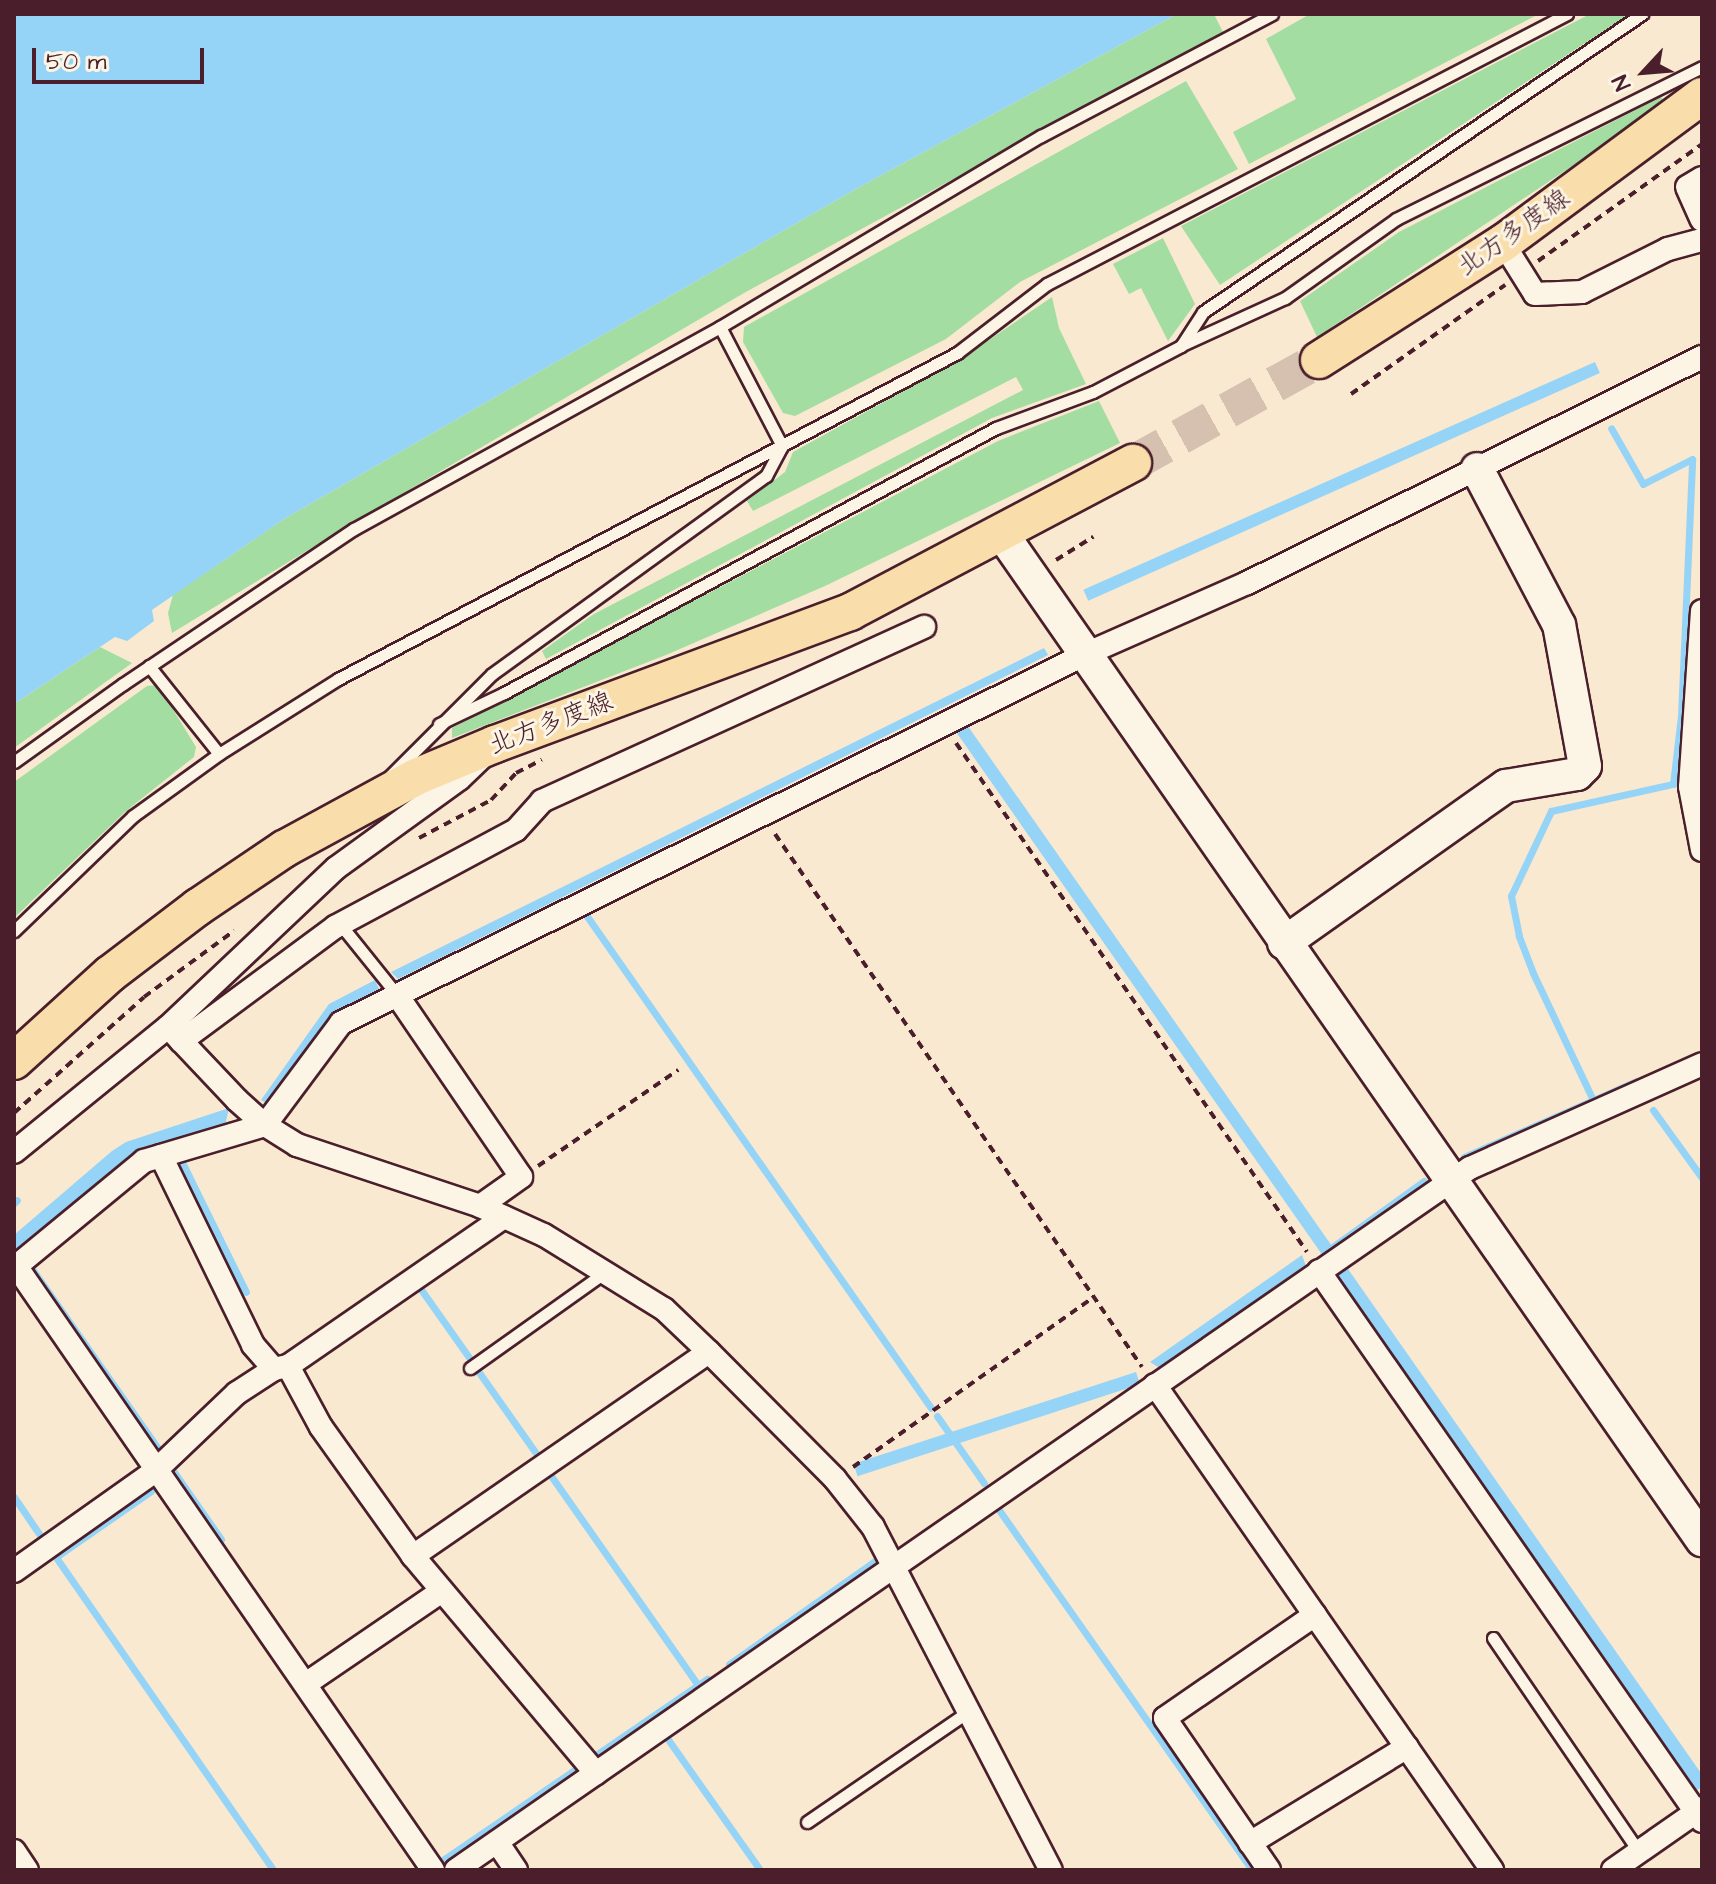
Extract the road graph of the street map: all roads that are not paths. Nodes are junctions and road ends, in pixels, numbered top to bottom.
1 (1272, 14) edge
2 (1567, 14) edge
3 (1642, 14) edge
4 (1702, 67) edge
5 (1702, 96) edge
6 (1702, 178) edge
7 (1702, 220) edge
8 (1702, 240) edge
9 (1512, 258) junction
10 (720, 327) junction
11 (1181, 346) junction
12 (1702, 357) edge
13 (1319, 360) tunnel mouth
14 (782, 446) junction
15 (1133, 463) tunnel mouth
16 (1477, 469) junction
17 (1002, 534) junction
18 (1702, 611) edge
19 (924, 627) dead end
20 (1086, 654) junction
21 (149, 666) junction
22 (439, 724) junction
23 (495, 744) junction
24 (219, 754) junction
25 (14, 762) edge
26 (359, 808) junction
27 (1699, 816) edge
28 (1702, 850) edge
29 (340, 924) junction
30 (14, 931) edge
31 (1284, 943) junction
32 (397, 995) junction
33 (174, 1034) junction
34 (14, 1061) edge
35 (1702, 1064) edge
36 (265, 1125) junction
37 (14, 1152) edge
38 (161, 1156) junction
39 (1451, 1181) junction
40 (480, 1206) junction
41 (504, 1217) junction
42 (15, 1267) edge
43 (1319, 1271) junction
44 (605, 1272) junction
45 (709, 1352) junction
46 (281, 1367) junction
47 (470, 1368) dead end
48 (1155, 1385) junction
49 (155, 1471) junction
50 (1702, 1540) edge
51 (413, 1556) junction
52 (894, 1565) junction
53 (14, 1571) edge
54 (442, 1591) junction
55 (1315, 1615) junction
56 (1493, 1638) dead end
57 (307, 1683) junction
58 (969, 1711) junction
59 (1407, 1747) junction
60 (596, 1773) junction
61 (1700, 1813) edge
62 (807, 1822) dead end
63 (497, 1842) junction
64 (1250, 1843) junction
65 (14, 1851) edge
66 (1639, 1852) junction
67 (27, 1870) edge
68 (433, 1870) edge
69 (456, 1870) edge
70 (516, 1870) edge
71 (1051, 1870) edge
72 (1269, 1870) edge
73 (1492, 1870) edge
74 (1613, 1870) edge

1 - 10 lane
2 - 14 lane
3 - 11 lane
4 - 11 lane
5 - 9 main road, 北方多度線
6 - 7 street
8 - 9 street
9 - 13 main road, 北方多度線
10 - 14 lane
10 - 21 lane
11 - 22 lane
12 - 16 street
14 - 22 lane
14 - 24 lane
15 - 17 main road, 北方多度線
16 - 20 street
16 - 31 street
17 - 20 street
17 - 23 main road, 北方多度線
18 - 27 street
19 - 29 street
20 - 31 street
20 - 32 street
21 - 24 lane
21 - 25 lane
22 - 26 lane
23 - 26 main road, 北方多度線
23 - 33 street
24 - 30 lane
26 - 34 main road, 北方多度線
27 - 28 street
29 - 32 lane
29 - 33 street
31 - 39 street
32 - 36 street
32 - 40 street
33 - 36 street
33 - 37 street
35 - 39 street
36 - 38 street
36 - 40 street
38 - 42 street
38 - 46 street
39 - 43 street
39 - 50 street
40 - 41 street
41 - 44 street
41 - 46 street
42 - 49 street
43 - 48 street
43 - 61 street
44 - 45 street
44 - 47 lane
45 - 51 street
45 - 52 street
46 - 49 street
46 - 51 street
48 - 52 street
48 - 55 street
49 - 53 street
49 - 57 street
51 - 54 street
52 - 58 street
52 - 60 street
54 - 57 street
54 - 60 street
55 - 59 street
55 - 64 street
56 - 66 lane
57 - 68 street
58 - 62 lane
58 - 71 street
59 - 64 street
59 - 73 street
60 - 63 street
61 - 66 street
63 - 69 street
63 - 70 street
64 - 72 street
65 - 67 street
66 - 74 street

